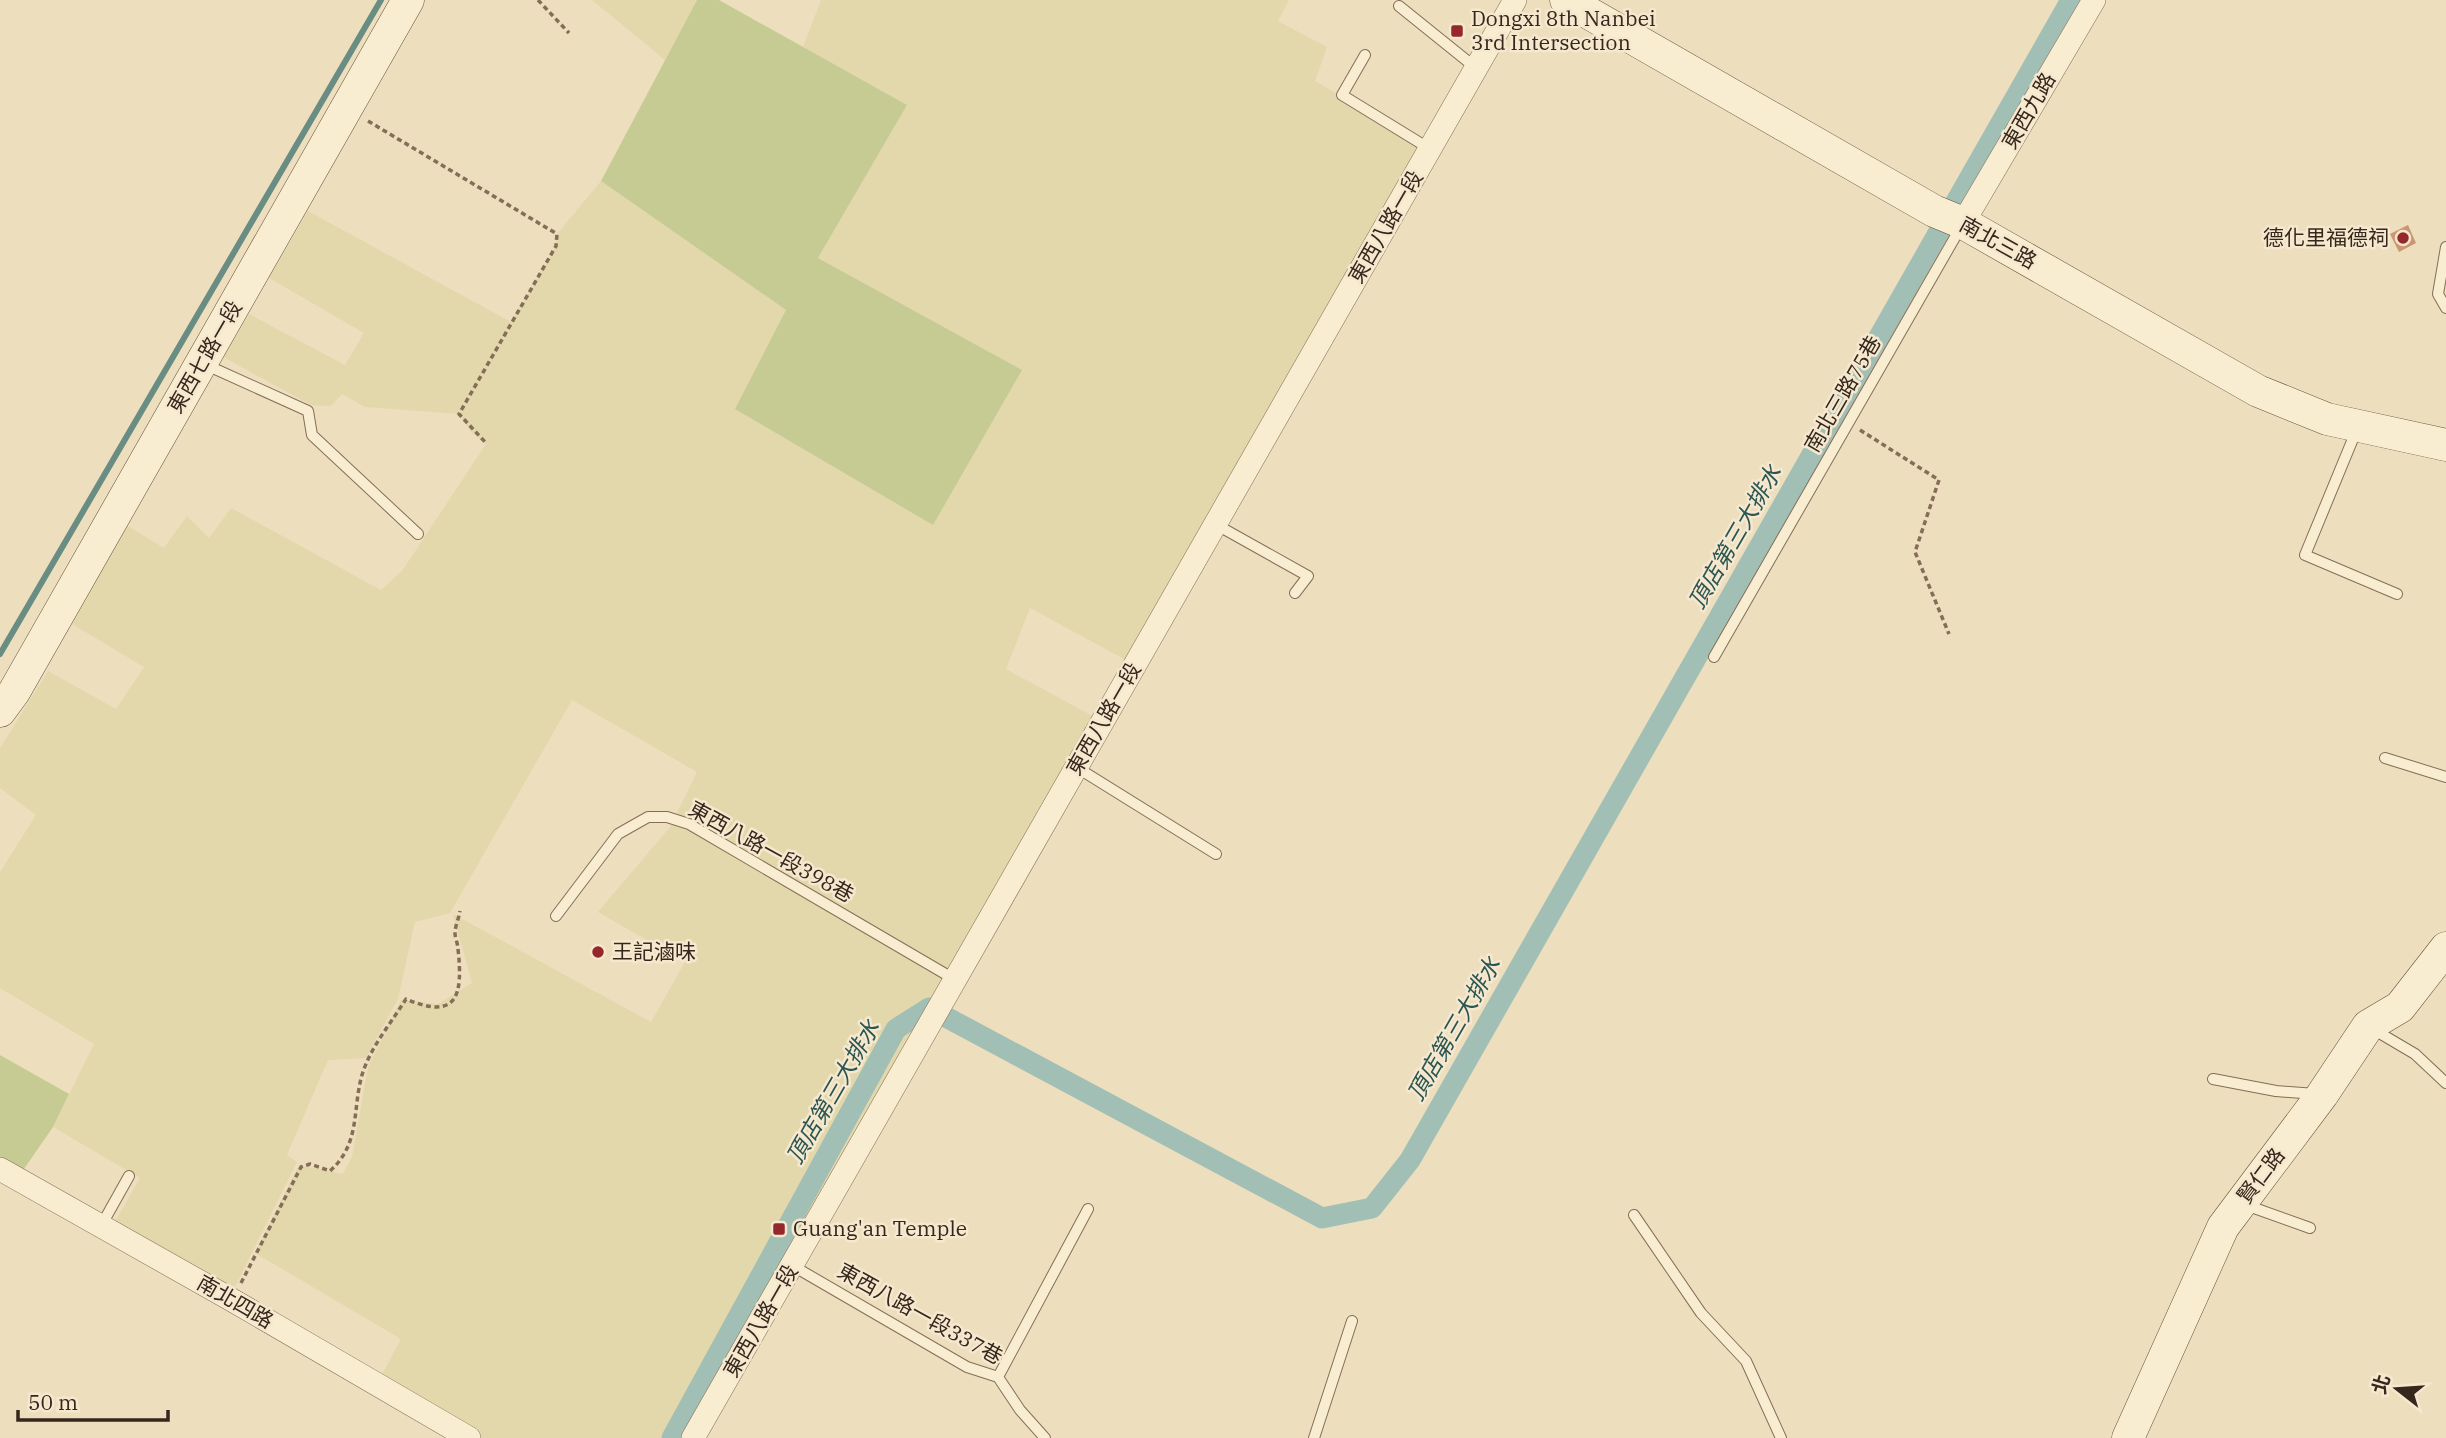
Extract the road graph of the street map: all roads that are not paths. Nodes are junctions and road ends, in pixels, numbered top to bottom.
1 (408, 0) edge
2 (1515, 0) edge
3 (1566, 0) edge
4 (2094, 0) edge
5 (1399, 6) dead end
6 (1365, 55) dead end
7 (1476, 68) junction
8 (1430, 149) junction
9 (1963, 223) junction
10 (2446, 247) edge
11 (2446, 309) edge
12 (202, 363) junction
13 (2358, 427) junction
14 (2446, 444) edge
15 (1215, 524) junction
16 (418, 534) dead end
17 (1295, 593) dead end
18 (2397, 594) dead end
19 (1714, 657) dead end
20 (0, 712) edge
21 (2385, 758) dead end
22 (1076, 767) junction
23 (2446, 777) edge
24 (1216, 854) dead end
25 (556, 916) dead end
26 (2446, 948) edge
27 (954, 979) junction
28 (2368, 1026) junction
29 (2213, 1079) dead end
30 (2446, 1083) edge
31 (2322, 1095) junction
32 (0, 1169) edge
33 (129, 1175) dead end
34 (2241, 1203) junction
35 (1088, 1209) dead end
36 (1634, 1215) dead end
37 (102, 1226) junction
38 (2309, 1228) dead end
39 (793, 1266) junction
40 (1352, 1321) dead end
41 (998, 1377) junction
42 (469, 1438) edge
43 (693, 1438) edge
44 (1045, 1438) edge
45 (1314, 1438) edge
46 (1781, 1438) edge
47 (2128, 1438) edge

1 - 12 street, 東西七路一段
2 - 7 street, 東西八路一段
3 - 9 street, 南北三路
4 - 9 street, 東西九路
5 - 7 lane
6 - 8 lane
7 - 8 street, 東西八路一段
8 - 15 street, 東西八路一段
9 - 13 street, 南北三路
9 - 19 lane, 南北三路75巷
10 - 11 lane
12 - 16 lane
12 - 20 street, 東西七路一段
13 - 14 street, 南北三路
13 - 18 lane
15 - 17 lane
15 - 22 street, 東西八路一段
21 - 23 lane
22 - 24 lane
22 - 27 street, 東西八路一段
25 - 27 lane, 東西八路一段398巷
26 - 28 street, 賢仁路
27 - 39 street, 東西八路一段
28 - 30 lane
28 - 31 street, 賢仁路
29 - 31 lane
31 - 34 street, 賢仁路
32 - 37 street, 南北四路
33 - 37 lane
34 - 38 lane
34 - 47 street, 賢仁路
35 - 41 lane
36 - 46 lane
37 - 42 street, 南北四路
39 - 41 lane, 東西八路一段337巷
39 - 43 street, 東西八路一段
40 - 45 lane
41 - 44 lane, 東西八路一段337巷

